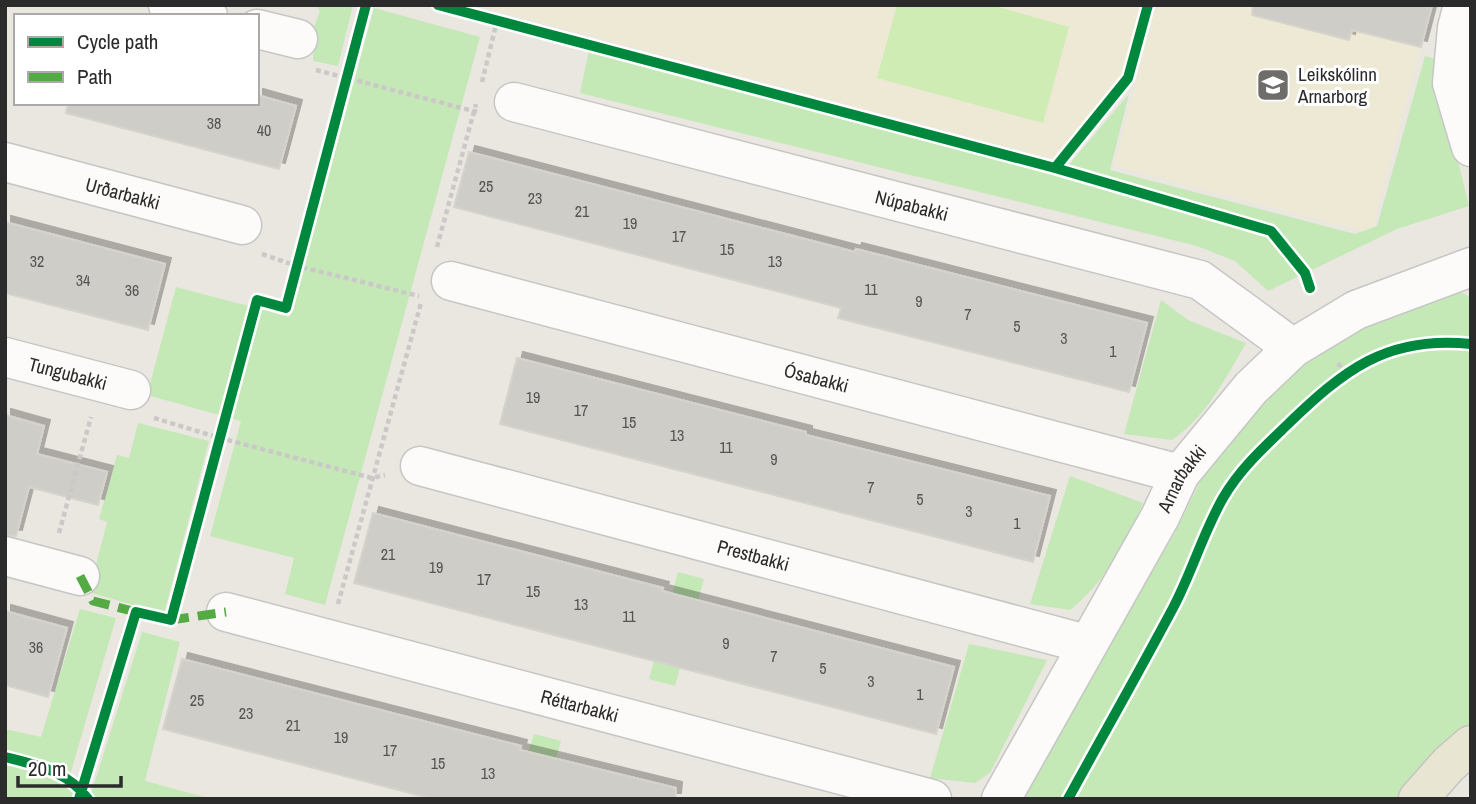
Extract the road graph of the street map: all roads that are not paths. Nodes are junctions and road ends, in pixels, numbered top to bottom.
1 (168, 5) edge
2 (1463, 5) edge
3 (201, 14) edge
4 (259, 29) edge
5 (298, 39) road end
6 (491, 96) road end
7 (1471, 147) edge
8 (5, 162) edge
9 (242, 225) road end
10 (1471, 267) edge
11 (442, 270) road end
12 (1293, 348) junction
13 (5, 357) edge
14 (116, 386) road end
15 (420, 466) road end
16 (1180, 474) junction
17 (5, 556) edge
18 (65, 572) road end
19 (226, 612) dead end
20 (1086, 644) junction
21 (1471, 745) edge
22 (932, 799) edge
23 (1001, 799) edge
24 (1418, 799) edge

1 - 3 street
2 - 7 street
4 - 5 street
6 - 12 street, Núpabakki
8 - 9 street, Urðarbakki
10 - 12 street, Arnarbakki
11 - 16 street, Ósabakki
12 - 16 street, Arnarbakki
13 - 14 street, Tungubakki
15 - 20 street, Prestbakki
16 - 20 street, Arnarbakki
17 - 18 street
19 - 22 street, Réttarbakki
20 - 23 street, Arnarbakki
21 - 24 main road

